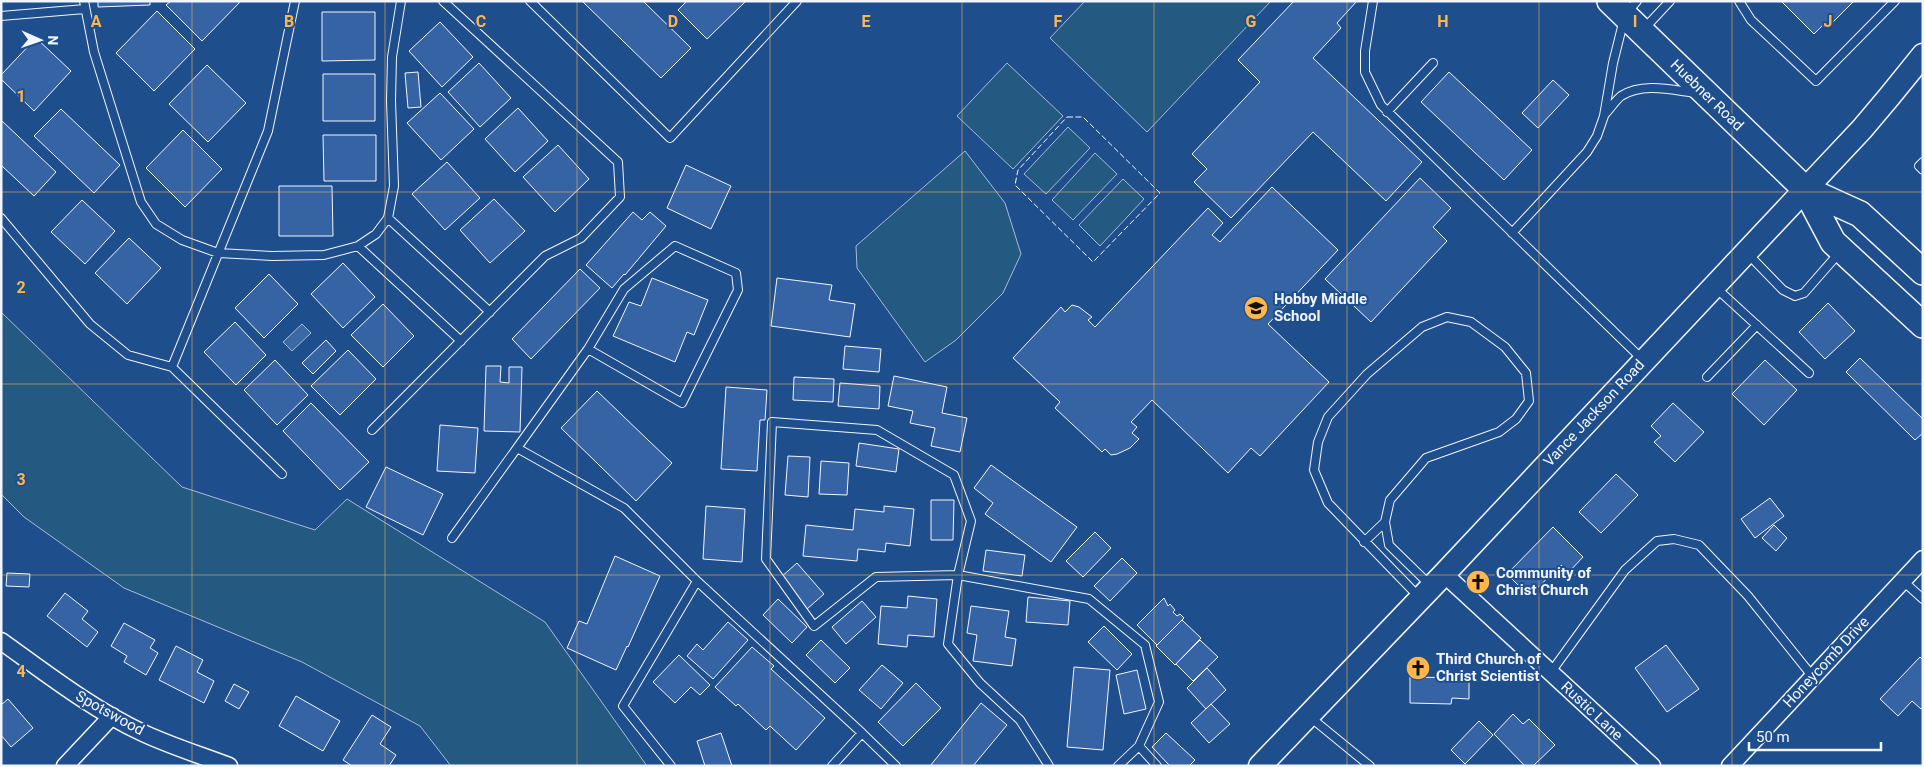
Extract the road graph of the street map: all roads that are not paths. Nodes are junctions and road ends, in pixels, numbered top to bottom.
1 (295, 1) edge
2 (401, 1) edge
3 (443, 1) edge
4 (530, 1) edge
5 (797, 1) edge
6 (1373, 1) edge
7 (1670, 1) edge
8 (1739, 1) edge
9 (1895, 1) edge
10 (85, 5) edge
11 (1628, 12) edge
12 (1, 16) edge
13 (1923, 54) edge
14 (1433, 63) dead end
15 (1707, 94) junction
16 (1388, 112) junction
17 (1604, 116) junction
18 (1923, 162) edge
19 (1923, 170) edge
20 (1805, 189) junction
21 (1, 218) edge
22 (388, 218) junction
23 (1512, 233) junction
24 (358, 246) junction
25 (1842, 250) junction
26 (1746, 252) junction
27 (218, 253) junction
28 (1923, 272) edge
29 (1713, 286) junction
30 (490, 312) junction
31 (1757, 325) junction
32 (1923, 325) edge
33 (461, 341) junction
34 (588, 349) junction
35 (1643, 360) junction
36 (172, 367) junction
37 (1810, 373) dead end
38 (1707, 378) dead end
39 (372, 430) dead end
40 (517, 448) junction
41 (282, 474) dead end
42 (1386, 522) junction
43 (452, 538) dead end
44 (1364, 542) junction
45 (1923, 559) edge
46 (958, 575) junction
47 (697, 581) junction
48 (1903, 581) junction
49 (1432, 587) junction
50 (1923, 599) edge
51 (1, 641) edge
52 (1551, 672) junction
53 (1813, 676) junction
54 (112, 716) junction
55 (1308, 716) junction
56 (862, 734) junction
57 (1139, 746) junction
58 (65, 766) edge
59 (229, 766) edge
60 (671, 766) edge
61 (832, 766) edge
62 (896, 766) edge
63 (1049, 766) edge
64 (1118, 766) edge
65 (1158, 766) edge
66 (1260, 766) edge
67 (1370, 766) edge
68 (1652, 766) edge
69 (1730, 766) edge

1 - 27 lane
2 - 22 lane
3 - 30 lane
4 - 5 lane
6 - 16 lane
7 - 11 lane
8 - 9 lane
10 - 12 lane
10 - 27 lane
11 - 15 main road, Huebner Road
11 - 17 lane
13 - 20 main road, Vance Jackson Road
14 - 16 lane
15 - 17 lane
15 - 20 main road, Huebner Road
16 - 23 lane
17 - 23 lane
18 - 19 lane
20 - 25 main road, Huebner Road
20 - 26 main road, Vance Jackson Road
20 - 28 main road, Huebner Road
21 - 36 lane
22 - 24 lane
22 - 30 lane
23 - 35 lane
24 - 27 lane
24 - 33 lane
25 - 26 lane
25 - 32 main road, Huebner Road
26 - 29 main road, Vance Jackson Road
27 - 36 lane
29 - 31 lane
29 - 35 main road, Vance Jackson Road
30 - 33 lane
31 - 37 lane
31 - 38 lane
33 - 39 lane
34 - 34 lane
34 - 40 lane
35 - 49 main road, Vance Jackson Road
36 - 41 lane
40 - 43 lane
40 - 47 lane
42 - 44 lane
42 - 44 lane
42 - 49 lane
44 - 49 lane
45 - 48 street, Honeycomb Drive
46 - 46 lane
46 - 57 lane
46 - 63 lane
47 - 56 lane
47 - 60 lane
48 - 50 lane
48 - 53 street, Honeycomb Drive
49 - 52 street, Rustic Lane
49 - 55 main road, Vance Jackson Road
51 - 54 street, Spotswood
52 - 53 lane
52 - 68 street, Rustic Lane
53 - 69 street, Honeycomb Drive
54 - 58 street
54 - 59 street, Spotswood
55 - 66 main road, Vance Jackson Road
55 - 67 lane
56 - 61 lane
56 - 62 lane
57 - 64 lane
57 - 65 lane

